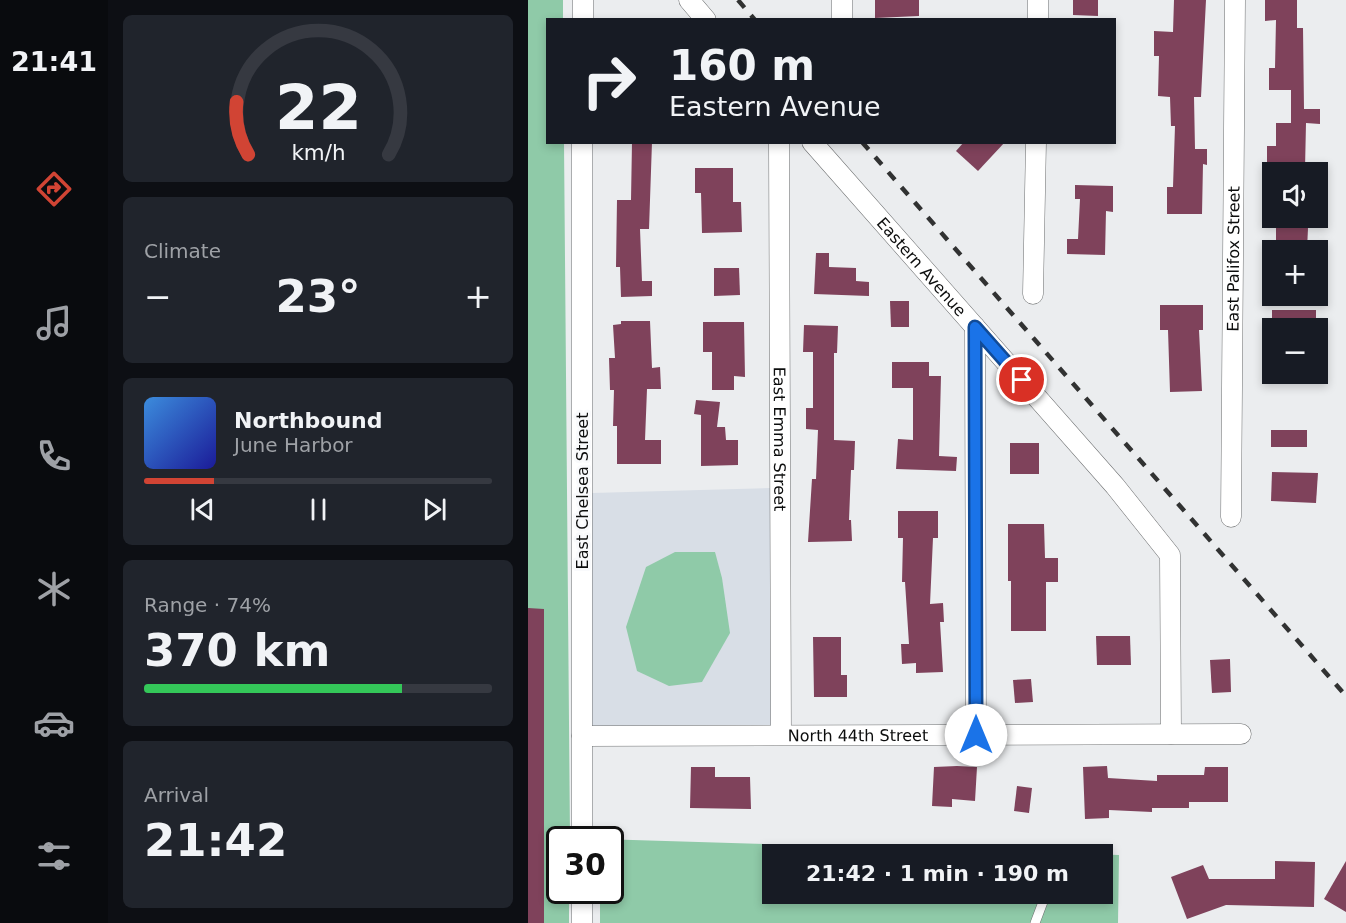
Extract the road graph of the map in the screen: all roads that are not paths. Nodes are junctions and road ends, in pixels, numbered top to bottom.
1 (583, 0) edge
2 (689, 0) edge
3 (842, 0) edge
4 (1038, 0) edge
5 (1235, 0) edge
6 (583, 18) edge
7 (704, 18) edge
8 (842, 18) edge
9 (1038, 18) edge
10 (582, 144) edge
11 (779, 144) edge
12 (814, 144) edge
13 (1036, 144) edge
14 (1033, 294) dead end
15 (975, 327) junction
16 (1232, 517) dead end
17 (1171, 734) junction
18 (1241, 734) dead end
19 (781, 735) junction
20 (976, 735) junction
21 (582, 736) junction
22 (582, 826) edge
23 (582, 904) edge
24 (1042, 904) edge
25 (582, 923) edge
26 (1035, 923) edge

1 - 6 street
2 - 7 street
3 - 8 street
4 - 9 street
5 - 16 street, East Palifox Street
10 - 21 street, East Chelsea Street
11 - 19 street, East Emma Street
12 - 15 street, Eastern Avenue
13 - 14 street
15 - 17 street, Eastern Avenue
15 - 20 street
17 - 18 street, North 44th Street
17 - 20 street, North 44th Street
19 - 20 street, North 44th Street
19 - 21 street, North 44th Street
21 - 22 street, East Chelsea Street
23 - 25 street
24 - 26 lane

